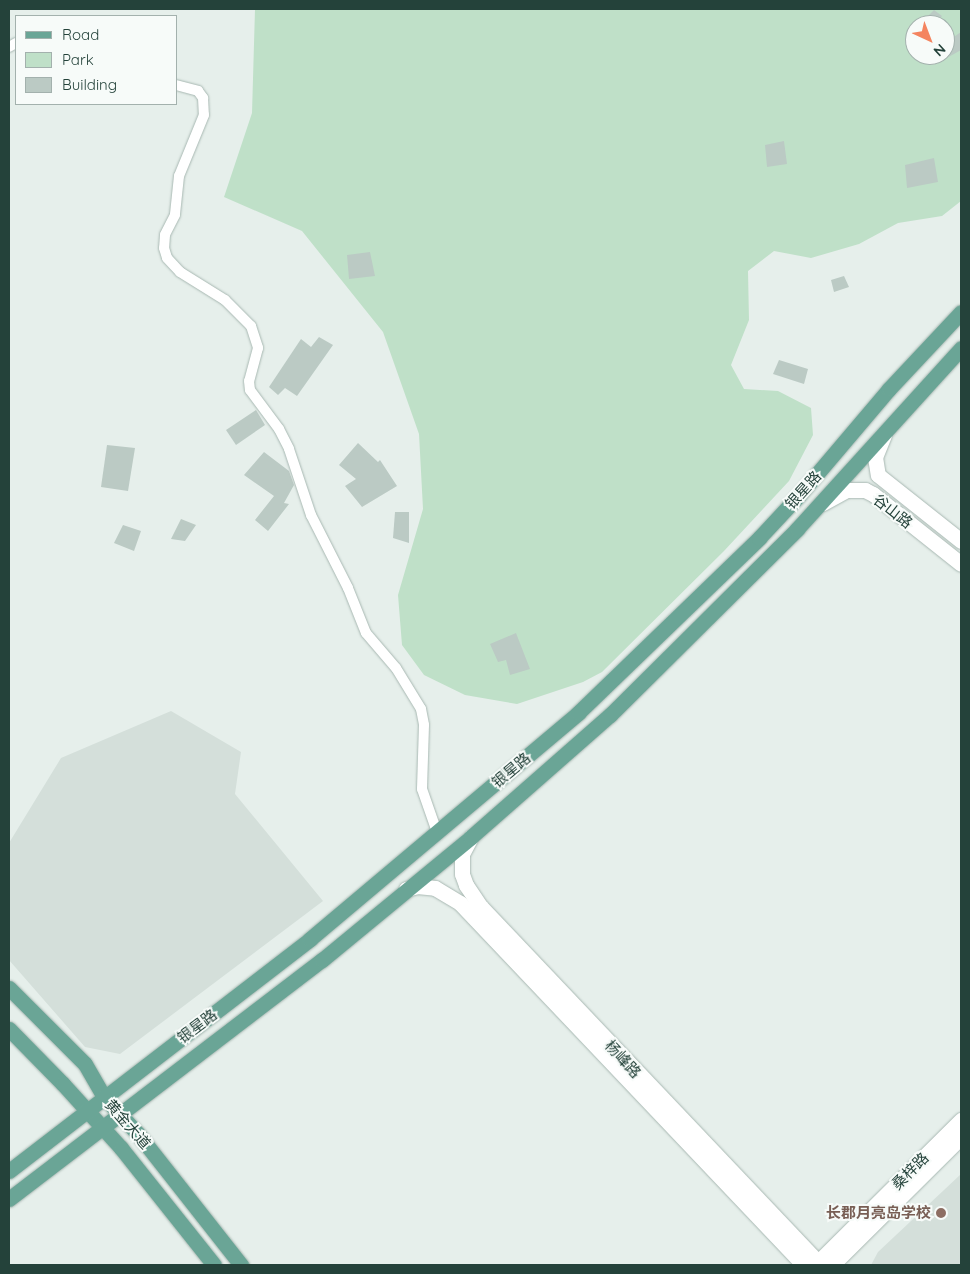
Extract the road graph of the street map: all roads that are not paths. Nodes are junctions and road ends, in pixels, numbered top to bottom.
1 (178, 86) edge
2 (961, 312) edge
3 (961, 348) edge
4 (886, 430) junction
5 (818, 507) junction
6 (961, 541) edge
7 (961, 564) edge
8 (437, 832) junction
9 (471, 837) junction
10 (406, 889) junction
11 (9, 988) edge
12 (9, 1029) edge
13 (104, 1097) junction
14 (86, 1111) junction
15 (120, 1114) junction
16 (961, 1120) edge
17 (102, 1128) junction
18 (961, 1137) edge
19 (9, 1171) edge
20 (9, 1199) edge
21 (214, 1265) edge
22 (241, 1265) edge
23 (818, 1265) edge

1 - 8 street
2 - 8 main road, 银星路
3 - 4 main road, 银星路
4 - 5 main road, 银星路
4 - 6 main road, 谷山路
5 - 7 main road, 谷山路
5 - 9 main road, 银星路
8 - 13 main road, 银星路
9 - 10 main road, 银星路
9 - 23 main road, 杨峰路
10 - 15 main road, 银星路
10 - 23 main road, 杨峰路
11 - 13 main road, 黄金大道
12 - 14 main road, 黄金大道
13 - 14 main road, 银星路
13 - 15 main road, 黄金大道
14 - 17 main road, 黄金大道
14 - 19 main road, 银星路
15 - 17 main road, 银星路
15 - 22 main road, 黄金大道
16 - 23 main road, 桑梓路
17 - 20 main road, 银星路
17 - 21 main road, 黄金大道
18 - 23 main road, 桑梓路

